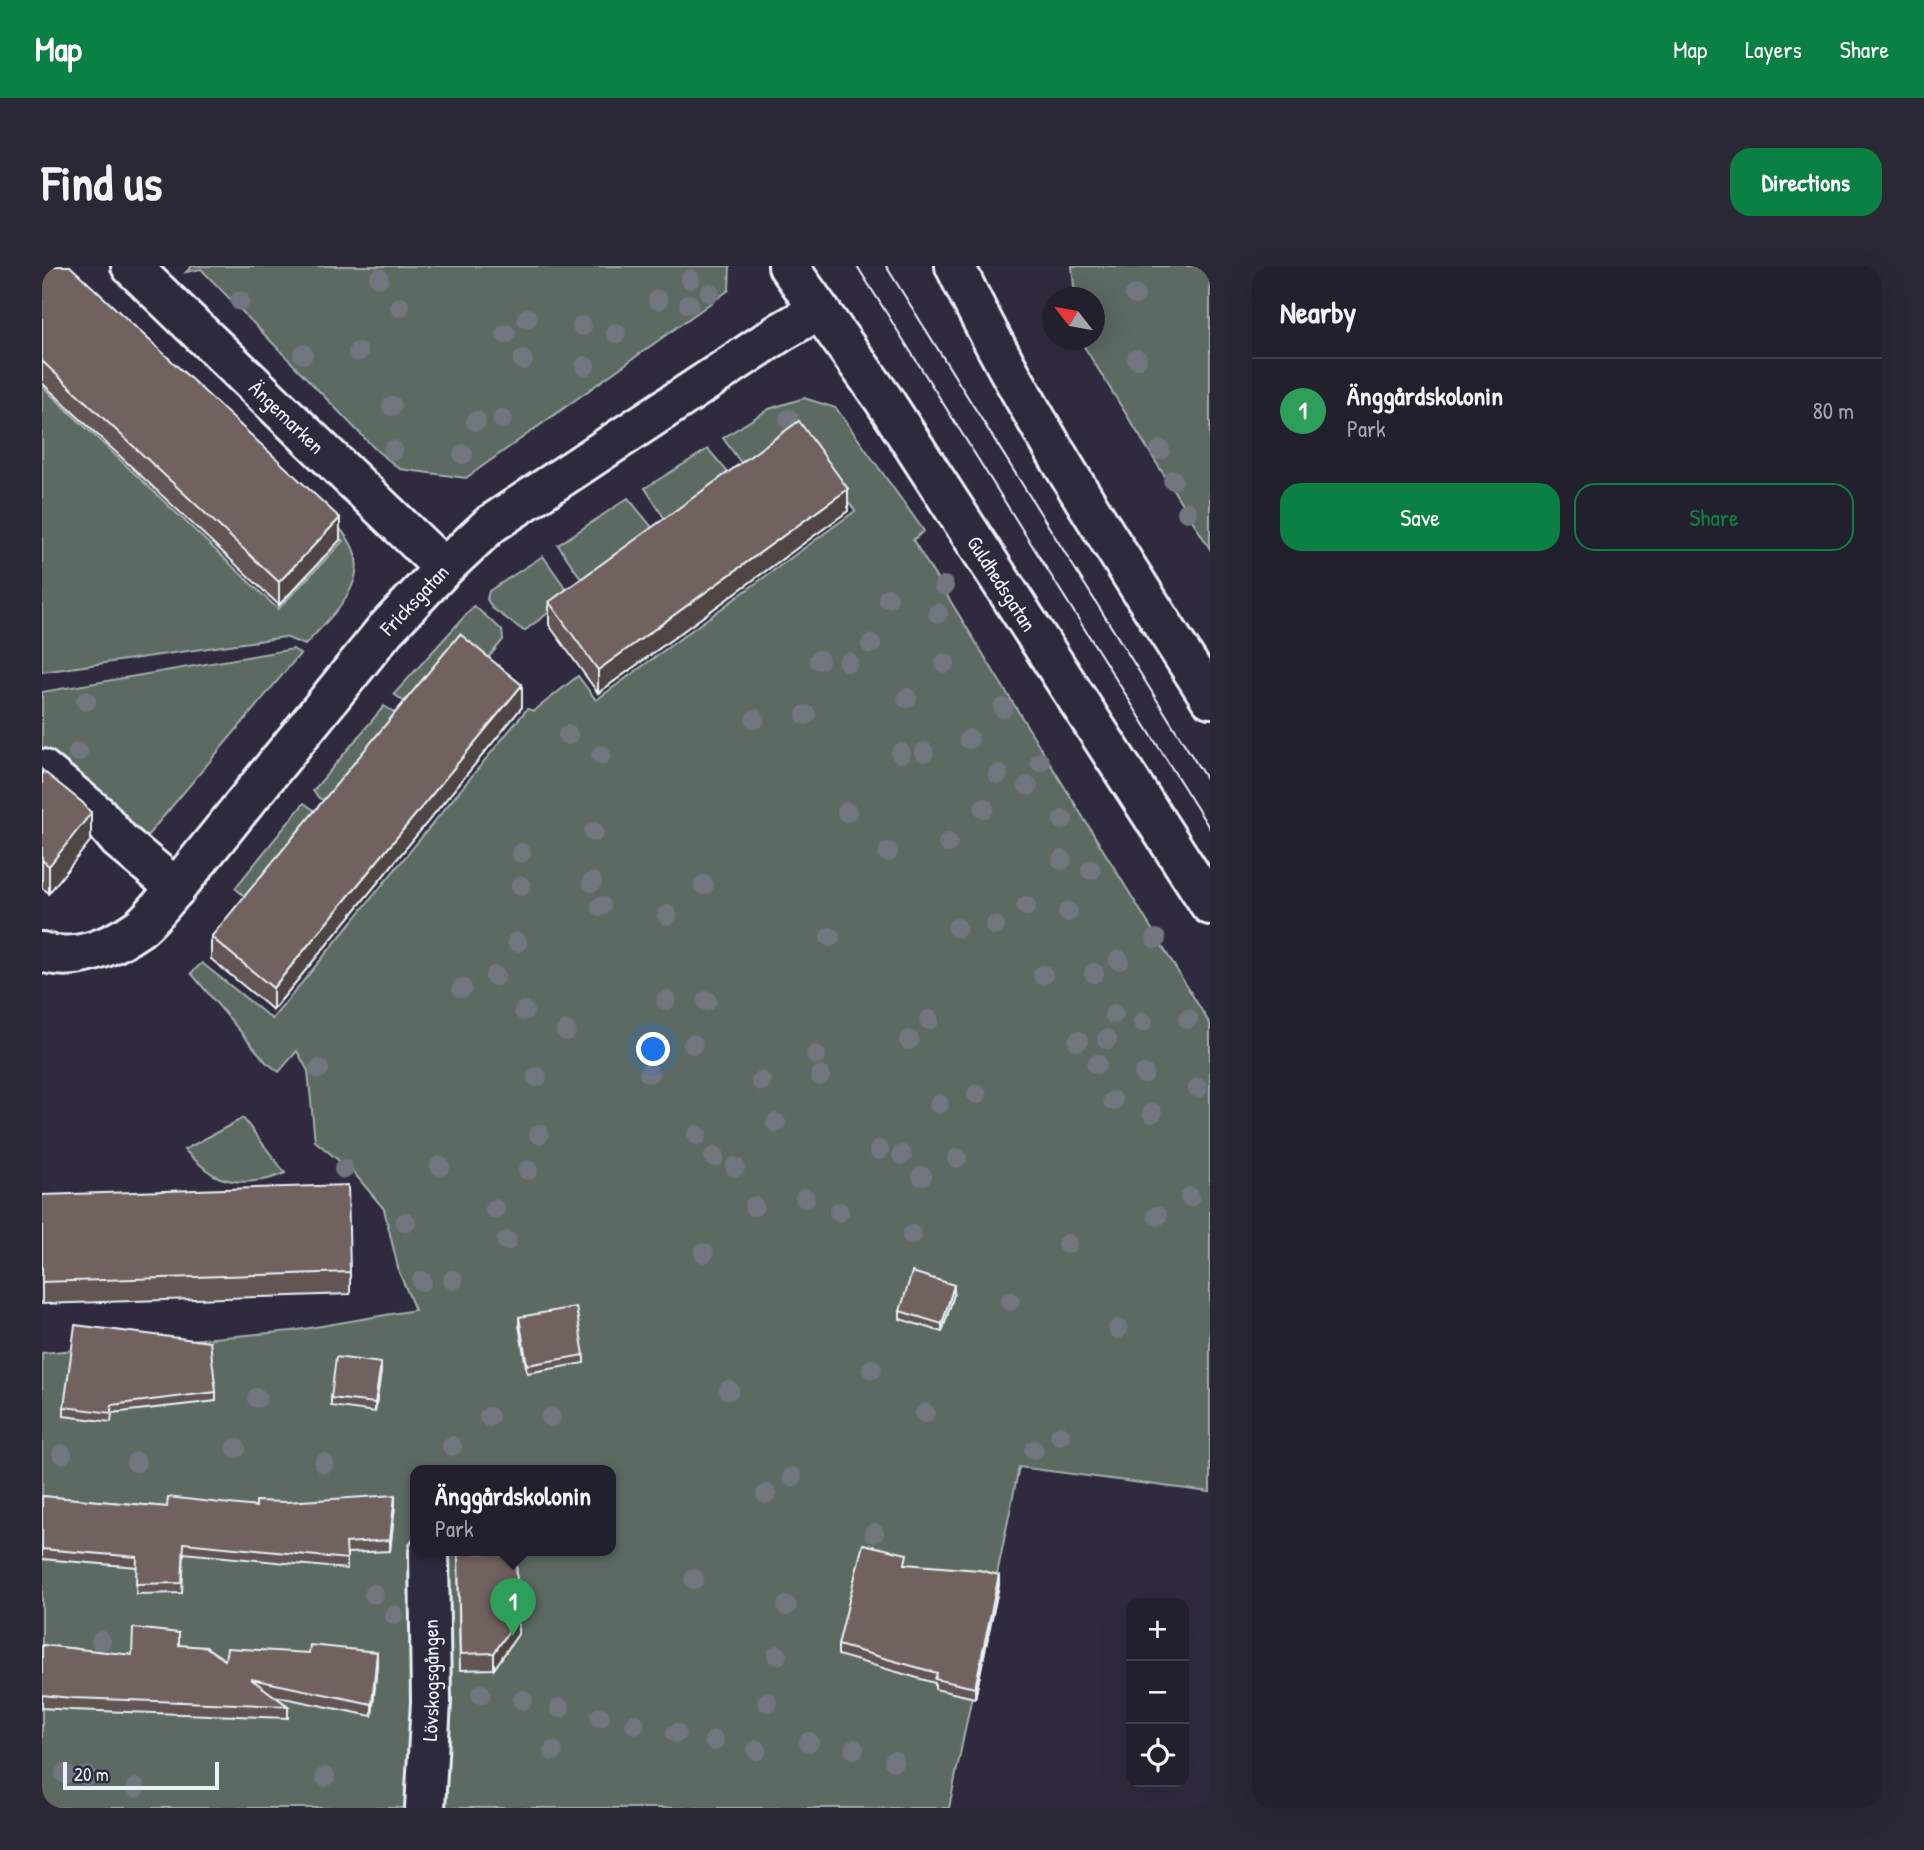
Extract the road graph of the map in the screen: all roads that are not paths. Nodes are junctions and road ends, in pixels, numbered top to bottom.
1 (131, 266) edge
2 (788, 266) edge
3 (955, 266) edge
4 (819, 310) junction
5 (444, 568) junction
6 (1210, 698) edge
7 (42, 769) edge
8 (176, 888) junction
9 (1210, 905) edge
10 (59, 954) edge
11 (429, 1556) edge
12 (425, 1808) edge

1 - 5 street, Ängemarken
2 - 4 street, Guldhedsgatan
3 - 6 street
4 - 5 street, Fricksgatan
4 - 9 street, Guldhedsgatan
5 - 8 street, Fricksgatan
7 - 8 street
8 - 10 street, Fricksgatan
11 - 12 street, Lövskogsgången

